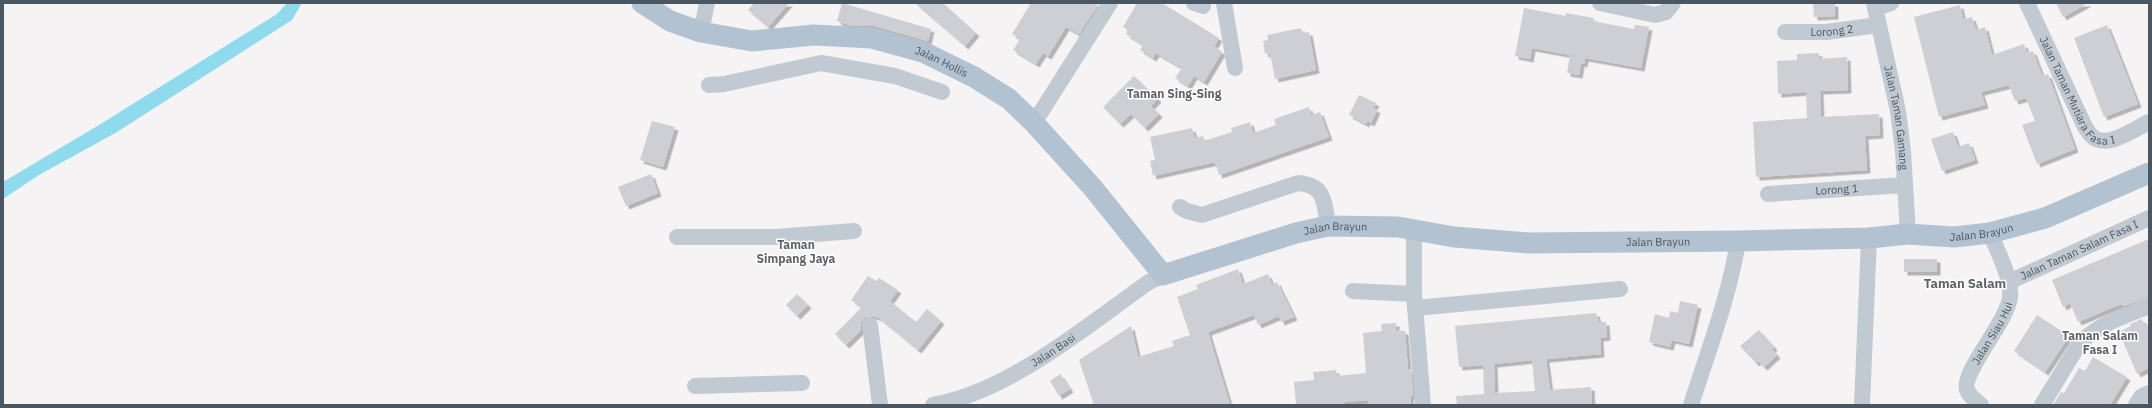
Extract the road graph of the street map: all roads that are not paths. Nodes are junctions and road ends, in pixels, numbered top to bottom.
1 (642, 3) edge
2 (707, 3) edge
3 (1110, 3) edge
4 (1224, 3) edge
5 (1600, 3) edge
6 (1673, 3) edge
7 (1891, 3) edge
8 (2027, 3) edge
9 (1874, 6) edge
10 (1878, 25) junction
11 (701, 32) junction
12 (1785, 32) dead end
13 (1235, 68) dead end
14 (710, 85) dead end
15 (942, 92) dead end
16 (2149, 122) edge
17 (1034, 123) junction
18 (2149, 173) edge
19 (1905, 185) junction
20 (1768, 194) dead end
21 (1180, 207) dead end
22 (2149, 218) edge
23 (1328, 226) junction
24 (1414, 229) junction
25 (854, 231) dead end
26 (1990, 233) junction
27 (1908, 234) junction
28 (677, 237) dead end
29 (1869, 238) junction
30 (1738, 242) junction
31 (1163, 276) junction
32 (2009, 282) junction
33 (1620, 289) dead end
34 (1353, 291) dead end
35 (1415, 301) junction
36 (2149, 306) edge
37 (870, 325) dead end
38 (802, 383) dead end
39 (695, 386) dead end
40 (880, 405) edge
41 (933, 405) edge
42 (1423, 405) edge
43 (1690, 405) edge
44 (1862, 405) edge
45 (1982, 405) edge
46 (2042, 405) edge

1 - 11 main road, Jalan Hollis
2 - 11 street
3 - 17 street
4 - 13 street
5 - 6 street
7 - 9 street
8 - 16 street, Jalan Taman Mutiara Fasa I
9 - 10 street, Jalan Taman Gamang
10 - 12 street, Lorong 2
10 - 19 street, Jalan Taman Gamang
11 - 17 main road, Jalan Hollis
14 - 15 street
17 - 31 main road, Jalan Hollis
18 - 26 main road, Jalan Brayun
19 - 20 street, Lorong 1
19 - 27 street, Jalan Taman Gamang
21 - 23 street
22 - 32 street, Jalan Taman Salam Fasa I
23 - 24 main road, Jalan Brayun
23 - 31 main road, Jalan Brayun
24 - 30 main road, Jalan Brayun
24 - 35 street
25 - 28 street
26 - 27 main road, Jalan Brayun
26 - 32 street, Jalan Siau Hui
27 - 29 main road, Jalan Brayun
29 - 30 main road, Jalan Brayun
29 - 44 street
30 - 43 street
31 - 41 street, Jalan Basi
32 - 45 street, Jalan Siau Hui
33 - 35 street
34 - 35 street
35 - 42 street
36 - 46 street
37 - 40 street
38 - 39 street

